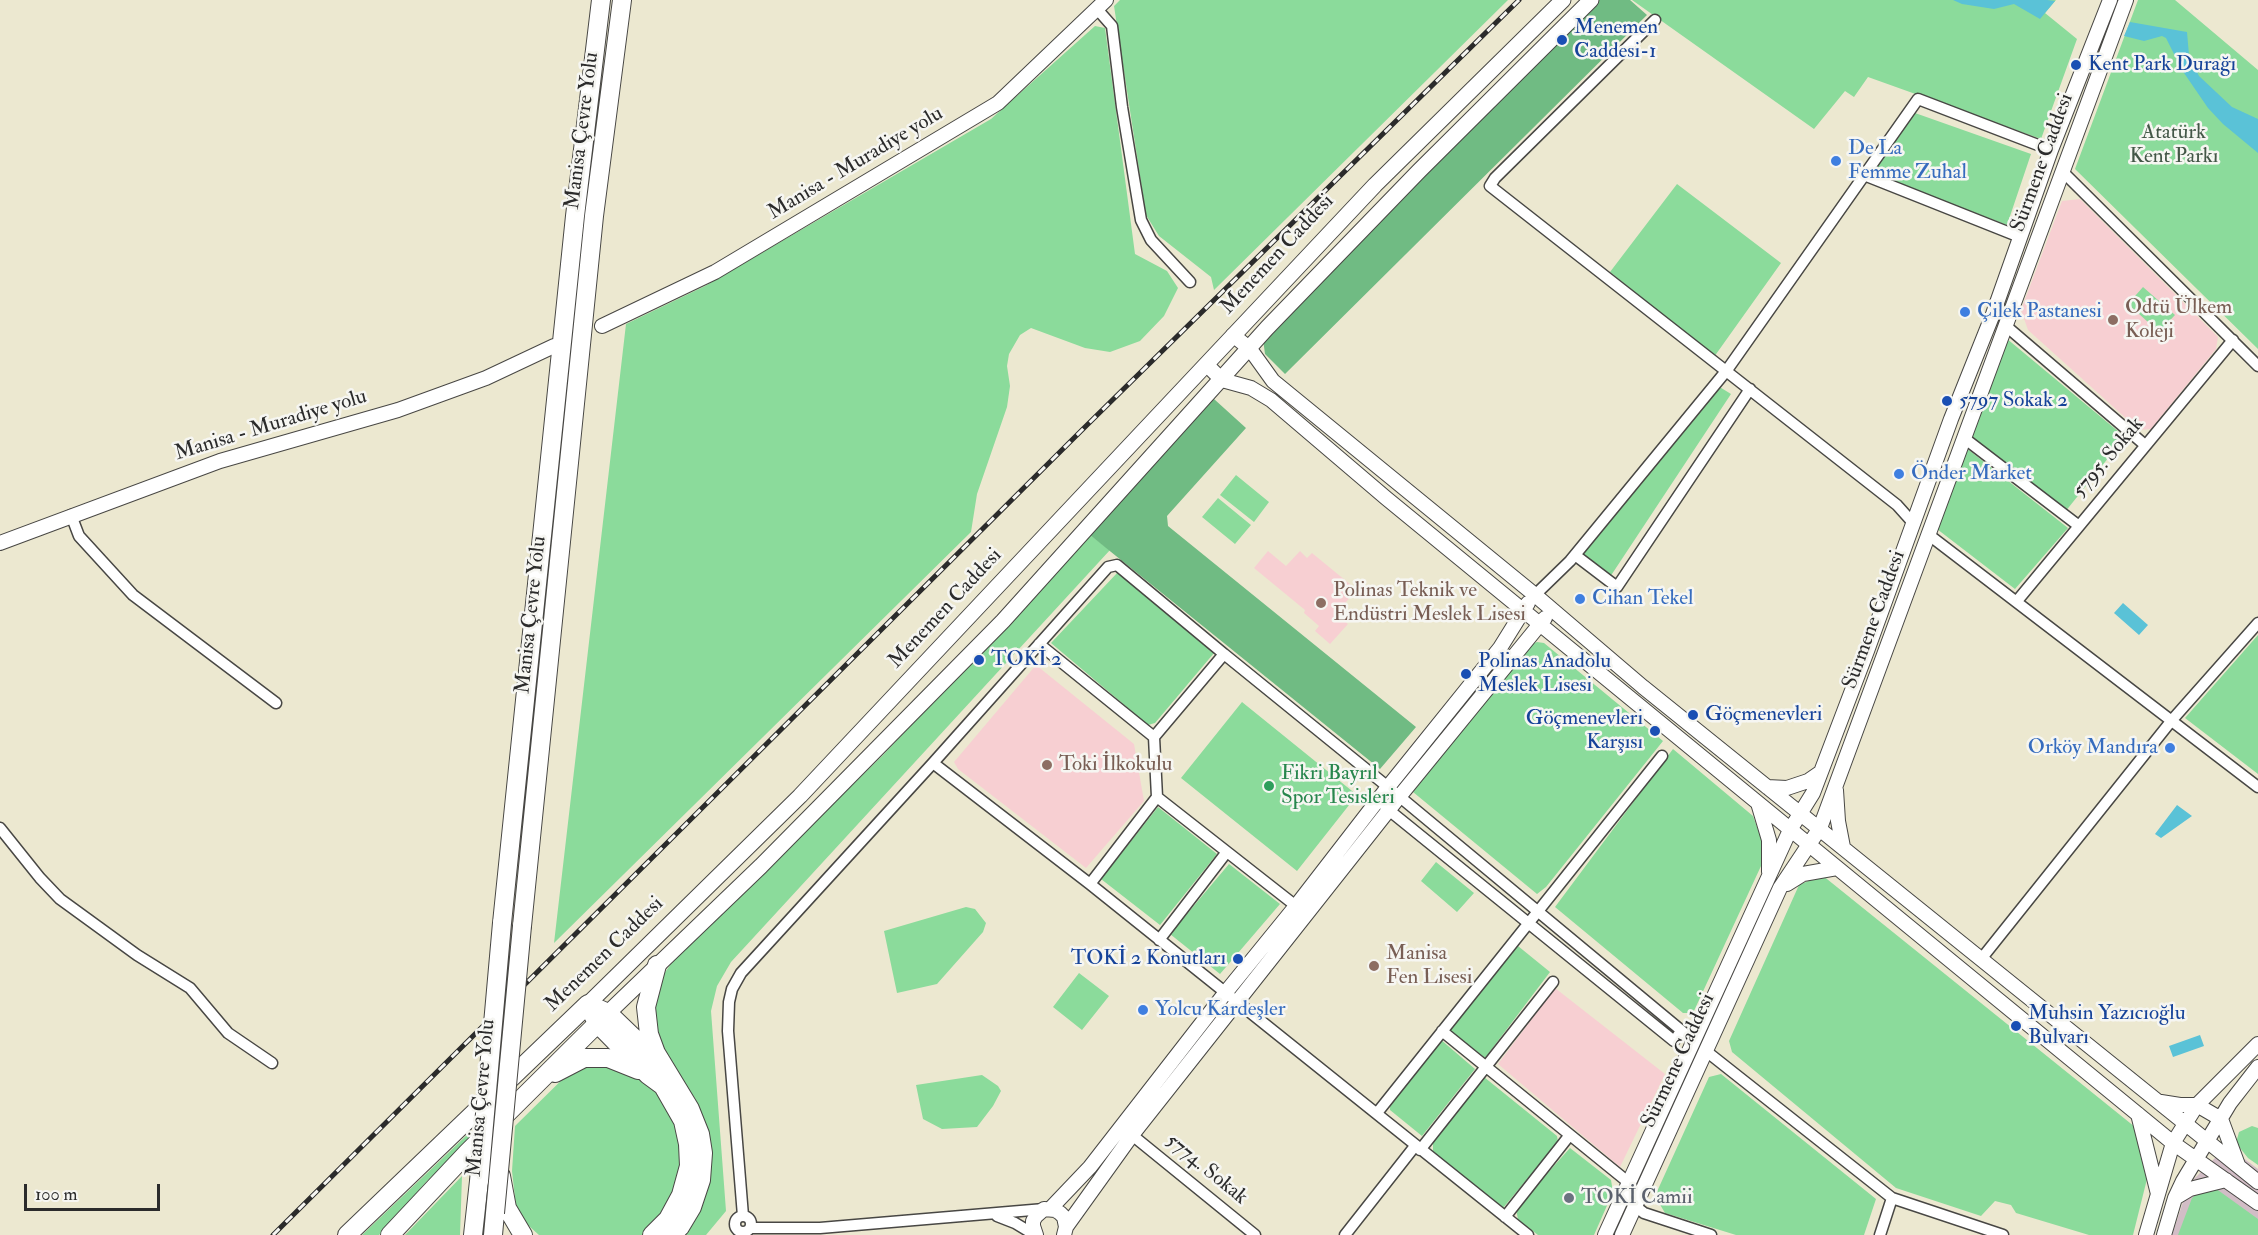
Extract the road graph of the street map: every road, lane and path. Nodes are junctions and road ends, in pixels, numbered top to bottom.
1 (600, 0) edge
2 (622, 0) edge
3 (1563, 0) edge
4 (1591, 0) edge
5 (2110, 0) edge
6 (2126, 0) edge
7 (1101, 5) edge
8 (1655, 20) dead end
9 (2099, 26) junction
10 (2113, 31) junction
11 (2051, 150) junction
12 (2044, 169) junction
13 (2062, 173) junction
14 (1864, 175) junction
15 (2020, 237) junction
16 (1190, 282) dead end
17 (1993, 314) junction
18 (602, 326) dead end
19 (2006, 326) junction
20 (1233, 335) junction
21 (2233, 340) junction
22 (554, 346) dead end
23 (1250, 349) junction
24 (1207, 365) junction
25 (2258, 366) edge
26 (1727, 370) junction
27 (1222, 380) junction
28 (1750, 388) junction
29 (1964, 438) junction
30 (2145, 445) junction
31 (71, 515) junction
32 (1914, 524) junction
33 (2079, 526) junction
34 (1929, 535) junction
35 (0, 543) edge
36 (1575, 555) junction
37 (1535, 595) junction
38 (2017, 601) junction
39 (1523, 609) junction
40 (1552, 609) junction
41 (1540, 623) junction
42 (2258, 623) edge
43 (1039, 644) junction
44 (1224, 654) junction
45 (276, 703) dead end
46 (2172, 720) junction
47 (1154, 737) junction
48 (1662, 756) dead end
49 (933, 763) junction
50 (1821, 772) junction
51 (1836, 782) junction
52 (1388, 787) junction
53 (1767, 787) junction
54 (2258, 787) edge
55 (1156, 797) junction
56 (1399, 797) junction
57 (1378, 801) junction
58 (1757, 801) junction
59 (1389, 810) junction
60 (1799, 813) junction
61 (0, 828) edge
62 (1820, 828) junction
63 (1790, 830) junction
64 (1809, 846) junction
65 (1843, 847) junction
66 (1227, 853) junction
67 (1837, 868) junction
68 (1769, 877) junction
69 (1090, 884) junction
70 (1780, 888) junction
71 (1296, 906) junction
72 (1536, 912) junction
73 (1527, 923) junction
74 (1160, 940) junction
75 (1982, 958) junction
76 (657, 966) junction
77 (1553, 982) dead end
78 (1226, 992) junction
79 (1237, 1002) junction
80 (588, 1004) junction
81 (603, 1018) junction
82 (1442, 1031) junction
83 (1681, 1031) junction
84 (1694, 1041) junction
85 (2258, 1044) edge
86 (1706, 1051) junction
87 (272, 1063) dead end
88 (665, 1067) junction
89 (1485, 1067) junction
90 (2258, 1067) edge
91 (648, 1075) junction
92 (531, 1089) junction
93 (2211, 1093) junction
94 (2154, 1100) junction
95 (2230, 1103) junction
96 (2198, 1105) junction
97 (1377, 1113) junction
98 (2138, 1114) junction
99 (2221, 1119) junction
100 (2186, 1124) junction
101 (1132, 1136) junction
102 (1569, 1136) junction
103 (2208, 1142) junction
104 (2173, 1143) junction
105 (1418, 1148) junction
106 (499, 1157) junction
107 (2196, 1159) junction
108 (2239, 1167) junction
109 (2226, 1180) junction
110 (1628, 1182) junction
111 (2258, 1182) edge
112 (2158, 1196) junction
113 (1892, 1198) junction
114 (2175, 1198) junction
115 (2258, 1203) edge
116 (1635, 1206) junction
117 (1047, 1209) junction
118 (993, 1215) junction
119 (743, 1216) junction
120 (1505, 1217) junction
121 (736, 1227) junction
122 (751, 1228) junction
123 (1064, 1232) edge
124 (347, 1235) edge
125 (390, 1235) edge
126 (473, 1235) edge
127 (493, 1235) edge
128 (523, 1235) edge
129 (652, 1235) edge
130 (672, 1235) edge
131 (725, 1235) edge
132 (1035, 1235) edge
133 (1255, 1235) edge
134 (1345, 1235) edge
135 (1528, 1235) edge
136 (1605, 1235) edge
137 (1622, 1235) edge
138 (1711, 1235) edge
139 (1880, 1235) edge
140 (2003, 1235) edge
141 (2146, 1235) edge
142 (2164, 1235) edge

1 - 126 highway, Manisa Çevre Yolu, bridge
2 - 106 highway, Manisa Çevre Yolu, bridge
3 - 20 main road, Menemen Caddesi
4 - 23 main road, Menemen Caddesi
5 - 9 main road, Sürmene Caddesi
6 - 10 main road, Sürmene Caddesi
7 - 16 street
7 - 18 main road, Manisa - Muradiye yolu
8 - 26 street
9 - 10 main road
9 - 11 main road, Sürmene Caddesi
10 - 13 main road, Sürmene Caddesi
11 - 12 main road, Sürmene Caddesi
11 - 14 street
12 - 13 main road
12 - 15 main road, Sürmene Caddesi
13 - 19 main road, Sürmene Caddesi
13 - 21 street
14 - 15 street
14 - 26 street
15 - 17 main road, Sürmene Caddesi
17 - 19 main road
17 - 32 main road, Sürmene Caddesi
19 - 29 main road, Sürmene Caddesi
19 - 30 street
20 - 23 main road
20 - 24 main road, Menemen Caddesi
21 - 25 street
21 - 30 street, 5795. Sokak
22 - 31 main road, Manisa - Muradiye yolu
23 - 27 main road, Menemen Caddesi
23 - 37 main road
24 - 27 main road
24 - 80 main road, Menemen Caddesi
26 - 28 street
26 - 36 street
27 - 39 main road
27 - 76 main road, Menemen Caddesi
28 - 32 street
28 - 36 street
29 - 33 street
29 - 34 main road, Sürmene Caddesi
30 - 33 street, 5795. Sokak
31 - 35 main road, Manisa - Muradiye yolu
31 - 45 street
32 - 34 main road
32 - 50 main road, Sürmene Caddesi
33 - 38 street, 5795. Sokak
34 - 38 street
34 - 51 main road, Sürmene Caddesi
36 - 37 street
37 - 39 main road
37 - 40 main road
38 - 46 street
39 - 41 main road
39 - 52 main road
40 - 41 main road
40 - 53 main road
41 - 56 main road
41 - 58 main road
42 - 46 street
43 - 44 street
43 - 47 street
43 - 49 street
44 - 47 street
44 - 52 street
46 - 54 street
46 - 75 street
47 - 55 street
48 - 72 street
49 - 69 street
49 - 119 street
50 - 53 main road
50 - 60 main road, Sürmene Caddesi
51 - 62 main road, Sürmene Caddesi
51 - 65 main road
52 - 56 street
52 - 57 main road
53 - 60 main road
55 - 66 street
55 - 69 street
56 - 59 main road
56 - 72 street
57 - 59 street
57 - 71 main road
58 - 63 main road
58 - 68 main road
59 - 73 street
59 - 79 main road
60 - 62 main road
60 - 63 main road, Sürmene Caddesi
61 - 87 street
62 - 64 main road, Sürmene Caddesi
62 - 65 main road
63 - 64 main road
63 - 68 main road, Sürmene Caddesi
64 - 67 main road
64 - 70 main road, Sürmene Caddesi
65 - 75 main road
66 - 71 street
66 - 74 street
67 - 70 main road
67 - 98 main road
68 - 84 main road, Sürmene Caddesi
69 - 74 street
70 - 86 main road, Sürmene Caddesi
71 - 78 main road
72 - 73 street
72 - 83 street
73 - 82 street
73 - 83 street
74 - 78 street
75 - 94 main road
76 - 81 main road, Menemen Caddesi
76 - 88 highway
77 - 89 street
78 - 79 street
78 - 117 main road
79 - 97 street
79 - 101 main road
80 - 81 highway
80 - 124 highway, Menemen Caddesi
81 - 88 highway
81 - 91 highway
81 - 92 highway, Menemen Caddesi
82 - 89 street
82 - 97 street
83 - 84 street
84 - 110 main road, Sürmene Caddesi
85 - 93 main road
86 - 113 street
86 - 116 main road, Sürmene Caddesi
88 - 130 highway
89 - 102 street
89 - 105 street
90 - 95 main road
91 - 92 highway
91 - 129 highway
92 - 125 highway, Menemen Caddesi
93 - 95 main road
93 - 96 main road
94 - 96 main road
94 - 100 main road
95 - 99 main road
96 - 99 main road
96 - 100 main road
97 - 105 street
98 - 104 main road
98 - 112 main road
99 - 103 main road
99 - 108 main road
100 - 103 main road
100 - 104 main road
101 - 123 main road
101 - 133 street, 5774. Sokak
102 - 110 street
102 - 120 street
103 - 107 main road
103 - 108 main road
104 - 107 main road
104 - 112 main road
105 - 120 street
105 - 134 street
106 - 127 highway, Manisa Çevre Yolu, bridge
106 - 128 highway
107 - 109 main road
107 - 114 main road
108 - 111 main road
109 - 114 main road
109 - 115 main road
110 - 116 street
110 - 136 main road, Sürmene Caddesi
112 - 141 main road
113 - 139 street
113 - 140 street
114 - 142 main road
116 - 137 main road, Sürmene Caddesi
116 - 138 street
117 - 118 street
117 - 123 main road
117 - 132 main road
118 - 122 street
118 - 132 street
119 - 121 street
119 - 122 street
120 - 135 street
121 - 122 street
121 - 131 street

